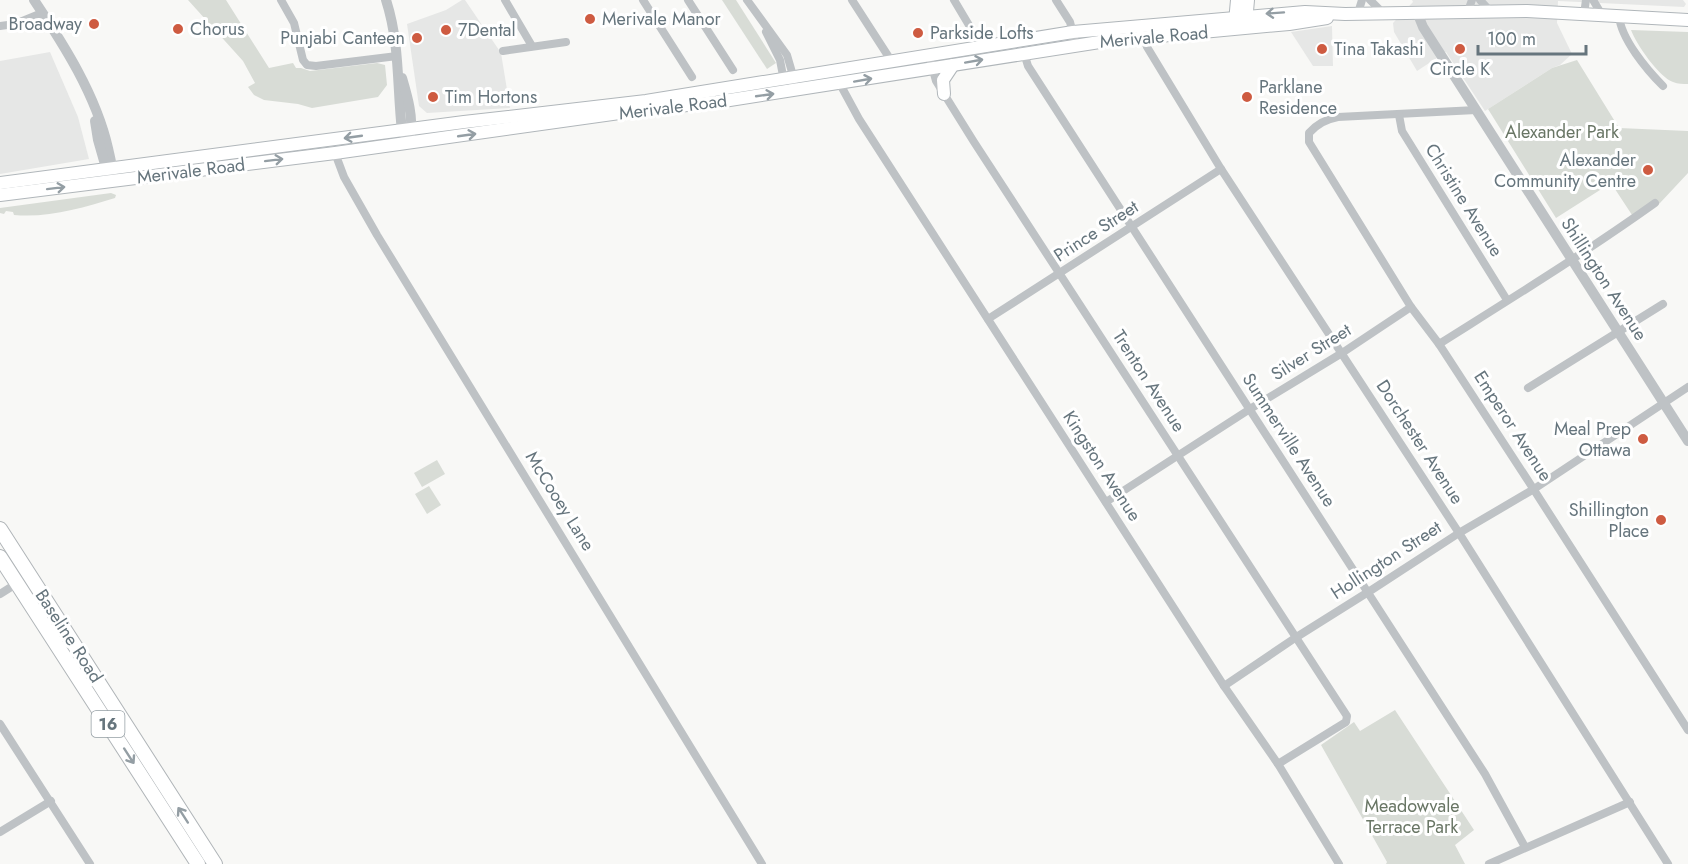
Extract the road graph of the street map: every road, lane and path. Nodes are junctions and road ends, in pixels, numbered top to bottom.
1 (34, 0) edge
2 (281, 0) edge
3 (386, 0) edge
4 (505, 0) edge
5 (643, 0) edge
6 (688, 0) edge
7 (747, 0) edge
8 (852, 0) edge
9 (954, 0) edge
10 (1056, 0) edge
11 (1237, 0) edge
12 (1248, 0) edge
13 (1362, 0) edge
14 (1370, 0) edge
15 (1480, 0) edge
16 (1586, 0) edge
17 (1593, 0) edge
18 (1470, 6) edge
19 (1490, 11) junction
20 (1417, 12) junction
21 (42, 13) junction
22 (1383, 13) junction
23 (1352, 14) junction
24 (1584, 14) junction
25 (1602, 15) junction
26 (1618, 16) junction
27 (1686, 18) edge
28 (1241, 23) junction
29 (0, 26) edge
30 (1073, 32) junction
31 (1144, 38) junction
32 (566, 42) dead end
33 (1076, 45) junction
34 (532, 46) junction
35 (982, 47) junction
36 (503, 51) dead end
37 (1024, 53) junction
38 (929, 56) junction
39 (398, 61) junction
40 (892, 62) junction
41 (953, 65) junction
42 (932, 68) junction
43 (733, 70) dead end
44 (692, 77) dead end
45 (789, 80) junction
46 (840, 84) junction
47 (1663, 86) dead end
48 (791, 92) junction
49 (944, 94) junction
50 (1476, 110) junction
51 (1399, 115) junction
52 (407, 130) junction
53 (409, 143) junction
54 (335, 153) junction
55 (1221, 169) junction
56 (110, 173) junction
57 (0, 183) edge
58 (0, 195) edge
59 (1655, 203) dead end
60 (1132, 227) junction
61 (1573, 261) junction
62 (1060, 274) junction
63 (1507, 300) junction
64 (1663, 304) dead end
65 (1411, 307) junction
66 (988, 319) junction
67 (1618, 331) junction
68 (1439, 344) junction
69 (1342, 353) junction
70 (1688, 387) edge
71 (1527, 388) dead end
72 (1664, 403) junction
73 (1250, 409) junction
74 (1688, 441) edge
75 (1179, 456) junction
76 (1534, 489) junction
77 (1106, 502) junction
78 (0, 529) edge
79 (1459, 532) junction
80 (0, 557) edge
81 (30, 575) junction
82 (17, 583) junction
83 (1367, 593) junction
84 (0, 594) edge
85 (1295, 638) junction
86 (1224, 686) junction
87 (0, 724) edge
88 (1688, 730) edge
89 (1278, 765) junction
90 (51, 801) junction
91 (1630, 802) junction
92 (0, 832) edge
93 (1525, 847) junction
94 (90, 864) edge
95 (198, 864) edge
96 (214, 864) edge
97 (762, 864) edge
98 (1339, 864) edge
99 (1489, 864) edge
100 (1668, 864) edge

1 - 21 street
2 - 39 street
3 - 39 street
4 - 34 street
5 - 44 street
6 - 43 street
7 - 45 street
8 - 40 street
9 - 35 street
10 - 30 street
11 - 28 main road
12 - 28 main road
13 - 23 street
14 - 22 street
15 - 19 street
16 - 24 street
17 - 25 street
18 - 19 main road, Merivale Road
18 - 20 main road, Merivale Road
19 - 24 main road, Merivale Road
20 - 22 main road, Merivale Road
20 - 50 street, Shillington Avenue
21 - 29 street
21 - 56 street
22 - 23 main road, Merivale Road
23 - 28 main road, Merivale Road
24 - 25 main road, Merivale Road
25 - 26 main road, Merivale Road
26 - 27 main road, Merivale Road
26 - 47 street
28 - 30 main road, Merivale Road
28 - 31 main road, Merivale Road
30 - 33 street
30 - 35 main road, Merivale Road
30 - 37 main road
31 - 33 main road, Merivale Road
31 - 55 street, Dorchester Avenue
32 - 34 street
33 - 37 main road, Merivale Road
34 - 36 street
35 - 38 main road, Merivale Road
41 -> 37 main road, Merivale Road
37 - 60 street, Summerville Avenue
38 - 40 main road, Merivale Road
38 - 42 street, Trenton Avenue
39 - 52 street
40 - 45 main road, Merivale Road
41 - 42 main road, Merivale Road
41 - 49 main road
46 -> 42 main road, Merivale Road
42 - 49 street, Trenton Avenue
45 - 48 street
45 - 52 main road, Merivale Road
46 - 48 main road, Merivale Road
46 - 66 street, Kingston Avenue
53 -> 48 main road, Merivale Road
49 - 62 street, Trenton Avenue
50 - 51 street
50 - 61 street, Shillington Avenue
51 - 63 street, Christine Avenue
51 - 65 street, Emperor Avenue
52 - 53 street
52 -> 56 main road, Merivale Road
53 - 54 main road, Merivale Road
56 -> 54 main road, Merivale Road
54 - 97 street, McCooey Lane
55 - 60 street, Prince Street
55 - 69 street, Dorchester Avenue
56 - 57 main road, Merivale Road
58 -> 56 main road, Merivale Road
59 - 61 street
60 - 62 street, Prince Street
60 - 73 street, Summerville Avenue
61 - 63 street
61 - 67 street, Shillington Avenue
62 - 66 street, Prince Street
62 - 75 street, Trenton Avenue
63 - 68 street
64 - 67 street
65 - 68 street, Emperor Avenue
65 - 69 street, Silver Street
66 - 77 street, Kingston Avenue
67 - 71 street
67 - 72 street, Shillington Avenue
68 - 76 street, Emperor Avenue
69 - 73 street, Silver Street
69 - 79 street, Dorchester Avenue
70 - 72 street, Hollington Street
72 - 74 street, Shillington Avenue
72 - 76 street, Hollington Street
73 - 75 street, Silver Street
73 - 83 street, Summerville Avenue
75 - 77 street, Silver Street
75 - 85 street, Trenton Avenue
76 - 79 street, Hollington Street
76 - 88 street, Emperor Avenue
77 - 86 street, Kingston Avenue
78 - 81 main road, Baseline Road / 16
79 - 83 street, Hollington Street
79 - 91 street, Dorchester Avenue
80 - 82 main road, Baseline Road / 16
81 - 82 street
96 -> 81 main road, Baseline Road / 16
82 - 84 street
82 -> 95 main road, Baseline Road / 16
83 - 85 street, Hollington Street
83 - 93 street, Summerville Avenue
85 - 86 street, Hollington Street
85 - 89 street, Trenton Avenue
86 - 89 street, Kingston Avenue
87 - 90 street
89 - 98 street, Kingston Avenue
90 - 92 street
90 - 94 street
91 - 93 street
91 - 100 street, Dorchester Avenue
93 - 99 street

